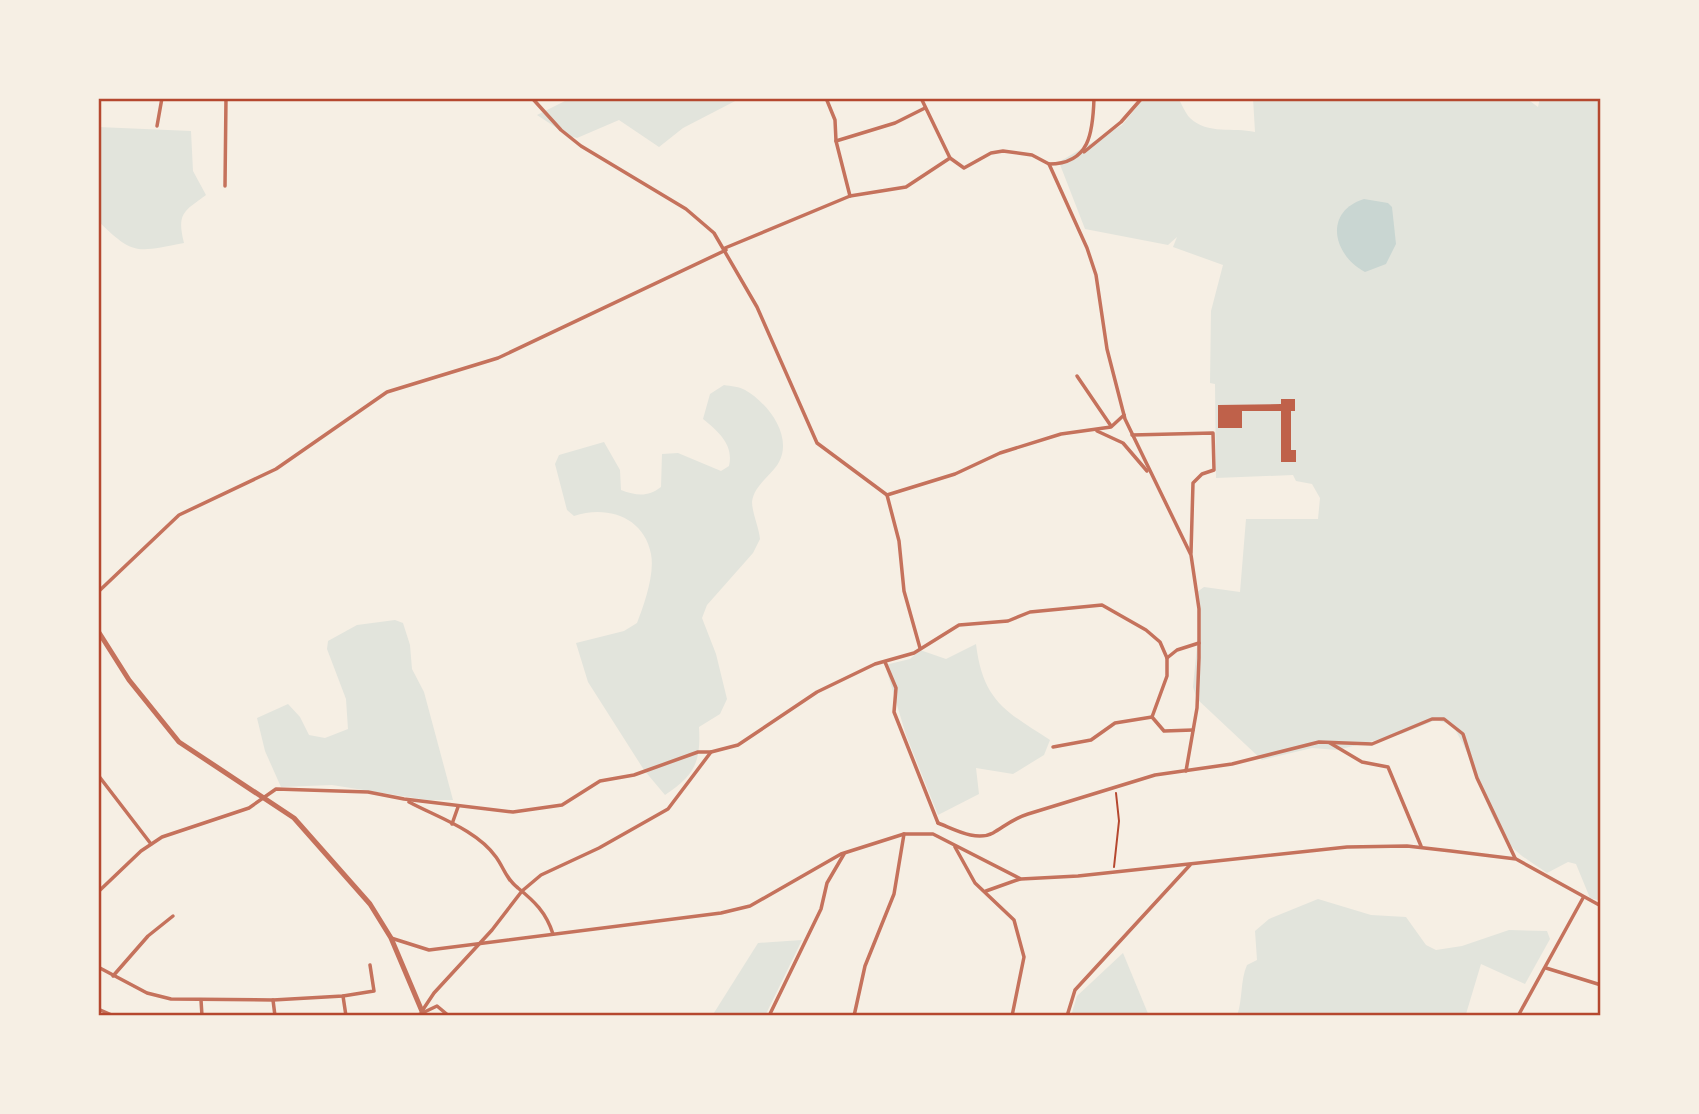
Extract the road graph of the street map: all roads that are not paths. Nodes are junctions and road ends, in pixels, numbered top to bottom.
1 (162, 98) edge
2 (226, 98) edge
3 (533, 98) edge
4 (826, 98) edge
5 (921, 98) edge
6 (1094, 98) edge
7 (1142, 98) edge
8 (925, 108) junction
9 (157, 126) dead end
10 (836, 141) junction
11 (1077, 157) junction
12 (950, 158) junction
13 (1049, 164) junction
14 (225, 186) dead end
15 (850, 196) junction
16 (725, 249) junction
17 (1077, 376) dead end
18 (1124, 415) junction
19 (1111, 427) junction
20 (1094, 430) junction
21 (1132, 435) junction
22 (1150, 475) junction
23 (887, 495) junction
24 (1191, 555) junction
25 (98, 592) edge
26 (98, 631) edge
27 (1199, 643) junction
28 (920, 648) junction
29 (1167, 658) junction
30 (885, 662) junction
31 (1152, 717) junction
32 (1193, 730) junction
33 (1328, 742) junction
34 (1053, 747) dead end
35 (711, 752) junction
36 (1186, 771) junction
37 (98, 775) edge
38 (261, 797) junction
39 (404, 799) junction
40 (459, 806) junction
41 (938, 823) junction
42 (452, 824) junction
43 (933, 834) junction
44 (904, 835) junction
45 (151, 844) junction
46 (954, 844) junction
47 (1422, 848) junction
48 (845, 852) junction
49 (1516, 859) junction
50 (1191, 863) junction
51 (1021, 879) junction
52 (522, 891) junction
53 (986, 891) junction
54 (98, 892) edge
55 (1583, 897) junction
56 (1601, 906) edge
57 (173, 916) dead end
58 (553, 934) junction
59 (391, 939) junction
60 (480, 944) junction
61 (370, 965) dead end
62 (98, 967) edge
63 (1546, 968) junction
64 (113, 976) junction
65 (1601, 985) edge
66 (343, 996) junction
67 (201, 1000) junction
68 (273, 1000) junction
69 (98, 1009) edge
70 (423, 1013) edge
71 (114, 1016) edge
72 (202, 1016) edge
73 (275, 1016) edge
74 (346, 1016) edge
75 (416, 1016) edge
76 (449, 1016) edge
77 (769, 1016) edge
78 (854, 1016) edge
79 (1012, 1016) edge
80 (1067, 1016) edge
81 (1518, 1016) edge

1 - 9 street
2 - 14 street
3 - 16 street
4 - 10 street
5 - 8 street
6 - 11 street
7 - 11 street
8 - 10 street
8 - 12 street
10 - 15 street
11 - 13 street
12 - 13 street
12 - 15 street
13 - 18 street
15 - 16 street
16 - 23 street
16 - 25 street
17 - 19 street
18 - 19 street
18 - 21 street
19 - 20 street
20 - 22 street
20 - 23 street
21 - 22 street
21 - 24 street
22 - 24 street
23 - 28 street
24 - 27 street
26 - 38 street
27 - 29 street
27 - 32 street
28 - 29 street
28 - 30 street
29 - 31 street
30 - 35 street
30 - 41 street
31 - 32 street
31 - 34 street
32 - 36 street
33 - 36 street
33 - 47 street
33 - 49 street
35 - 40 street
35 - 52 street
36 - 41 street
37 - 45 street
38 - 39 street
38 - 45 street
38 - 59 street
39 - 40 street
39 - 42 street
40 - 42 street
41 - 43 street
42 - 52 street
43 - 44 street
43 - 46 street
44 - 48 street
44 - 78 street
45 - 54 street
46 - 51 street
46 - 53 street
47 - 49 street
47 - 50 street
48 - 58 street
48 - 77 street
49 - 55 street
50 - 51 street
50 - 80 street
51 - 53 street
52 - 58 street
52 - 60 street
53 - 79 street
55 - 56 street
55 - 63 street
57 - 64 street
58 - 60 street
59 - 60 street
59 - 70 street
60 - 70 street
61 - 66 street
62 - 64 street
63 - 65 street
63 - 81 street
64 - 67 street
66 - 68 street
66 - 74 street
67 - 68 street
67 - 72 street
68 - 73 street
69 - 71 street
70 - 75 street
70 - 76 street

